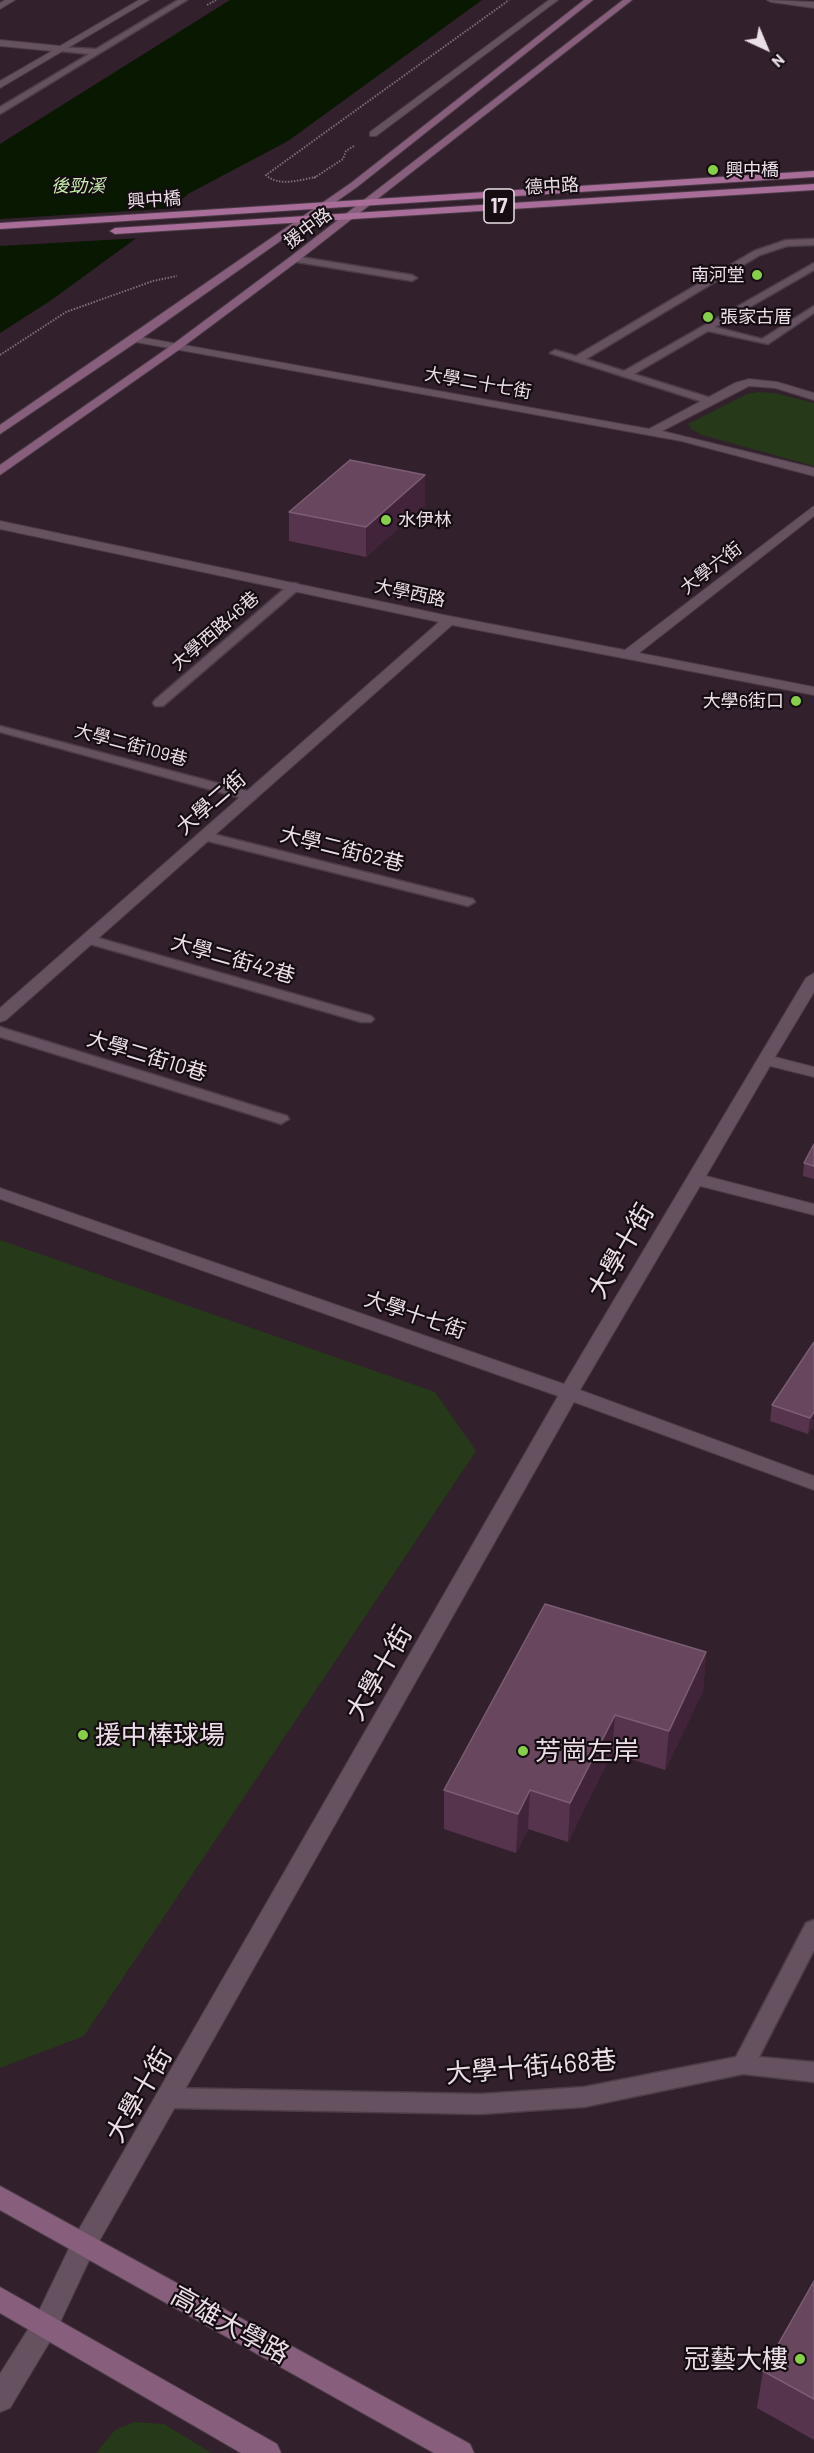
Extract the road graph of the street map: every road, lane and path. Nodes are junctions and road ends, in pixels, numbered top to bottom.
1 (11, 0) edge
2 (145, 0) edge
3 (183, 0) edge
4 (554, 0) edge
5 (590, 0) edge
6 (628, 0) edge
7 (771, 0) edge
8 (814, 5) edge
9 (0, 6) edge
10 (0, 43) edge
11 (60, 49) junction
12 (97, 52) junction
13 (0, 85) edge
14 (0, 111) edge
15 (373, 134) joint
16 (812, 176) edge
17 (307, 183) dead end
18 (814, 188) edge
19 (371, 201) junction
20 (326, 204) junction
21 (203, 213) joint
22 (350, 217) junction
23 (304, 220) junction
24 (0, 226) edge
25 (184, 227) joint
26 (104, 232) dead end
27 (814, 242) edge
28 (294, 259) junction
29 (814, 266) edge
30 (178, 276) dead end
31 (412, 278) dead end
32 (814, 309) edge
33 (707, 328) junction
34 (134, 339) junction
35 (176, 347) junction
36 (555, 353) dead end
37 (0, 355) edge
38 (577, 360) junction
39 (627, 374) junction
40 (814, 397) edge
41 (710, 401) junction
42 (0, 430) edge
43 (650, 433) junction
44 (0, 471) edge
45 (814, 472) edge
46 (814, 510) edge
47 (0, 525) edge
48 (294, 587) junction
49 (449, 620) junction
50 (630, 654) junction
51 (814, 691) edge
52 (159, 703) dead end
53 (3, 729) dead end
54 (250, 796) junction
55 (205, 836) junction
56 (468, 902) dead end
57 (88, 939) junction
58 (814, 978) edge
59 (0, 1017) edge
60 (366, 1019) dead end
61 (0, 1032) edge
62 (766, 1060) junction
63 (814, 1072) edge
64 (281, 1119) dead end
65 (695, 1179) junction
66 (0, 1193) edge
67 (814, 1210) edge
68 (569, 1393) junction
69 (814, 1483) edge
70 (814, 1929) edge
71 (743, 2065) junction
72 (814, 2072) edge
73 (168, 2098) junction
74 (0, 2197) edge
75 (84, 2244) junction
76 (0, 2299) edge
77 (46, 2325) junction
78 (0, 2399) edge
79 (267, 2453) edge
80 (460, 2453) edge

1 - 9 street
2 - 11 street
3 - 12 lane
4 - 15 street
5 - 20 street, 援中路
6 - 19 street, 援中路
7 - 8 street
10 - 11 street
11 - 12 lane
11 - 13 street
12 - 14 lane
15 - 17 path
16 - 19 main road, 德中路 / 17
18 - 22 main road, 德中路 / 17
19 - 20 main road, 德中路 / 17
19 - 22 street, 援中路
20 - 21 main road, 德中路 / 17
20 - 23 street, 援中路
21 - 24 main road, 興中橋 / 17
22 - 23 main road, 德中路 / 17
22 - 28 street, 援中路
23 - 25 main road, 德中路 / 17
23 - 34 street, 援中路
25 - 26 main road, 興中橋 / 17
27 - 38 lane
28 - 31 lane
28 - 35 street, 援中路
29 - 33 lane
30 - 37 path
32 - 33 lane
33 - 39 lane
34 - 35 street, 大學二十七街
34 - 42 street, 援中路
35 - 43 street, 大學二十七街
35 - 44 street, 援中路
36 - 38 lane
38 - 39 lane
39 - 41 lane
40 - 41 street
41 - 43 street
43 - 45 street, 大學二十七街
46 - 50 street, 大學六街
47 - 48 street, 大學西路
48 - 49 street, 大學西路
48 - 52 lane, 大學西路46巷
49 - 50 street, 大學西路
49 - 54 street, 大學二街
50 - 51 street, 大學西路
53 - 54 lane, 大學二街109巷
54 - 55 street, 大學二街
55 - 56 lane, 大學二街62巷
55 - 57 street, 大學二街
57 - 59 street, 大學二街
57 - 60 lane, 大學二街42巷
58 - 62 street, 大學十街
61 - 64 lane, 大學二街10巷
62 - 63 street
62 - 65 street, 大學十街
65 - 67 street
65 - 68 street, 大學十街
66 - 68 street, 大學十七街
68 - 69 street, 大學十七街
68 - 73 street, 大學十街
70 - 71 lane
71 - 72 lane, 大學十街468巷
71 - 73 lane, 大學十街468巷
73 - 75 street, 大學十街
74 - 75 street, 高雄大學路
75 - 77 street, 大學十街
75 - 80 street, 高雄大學路
76 - 77 street
77 - 78 street, 大學十街
77 - 79 street

